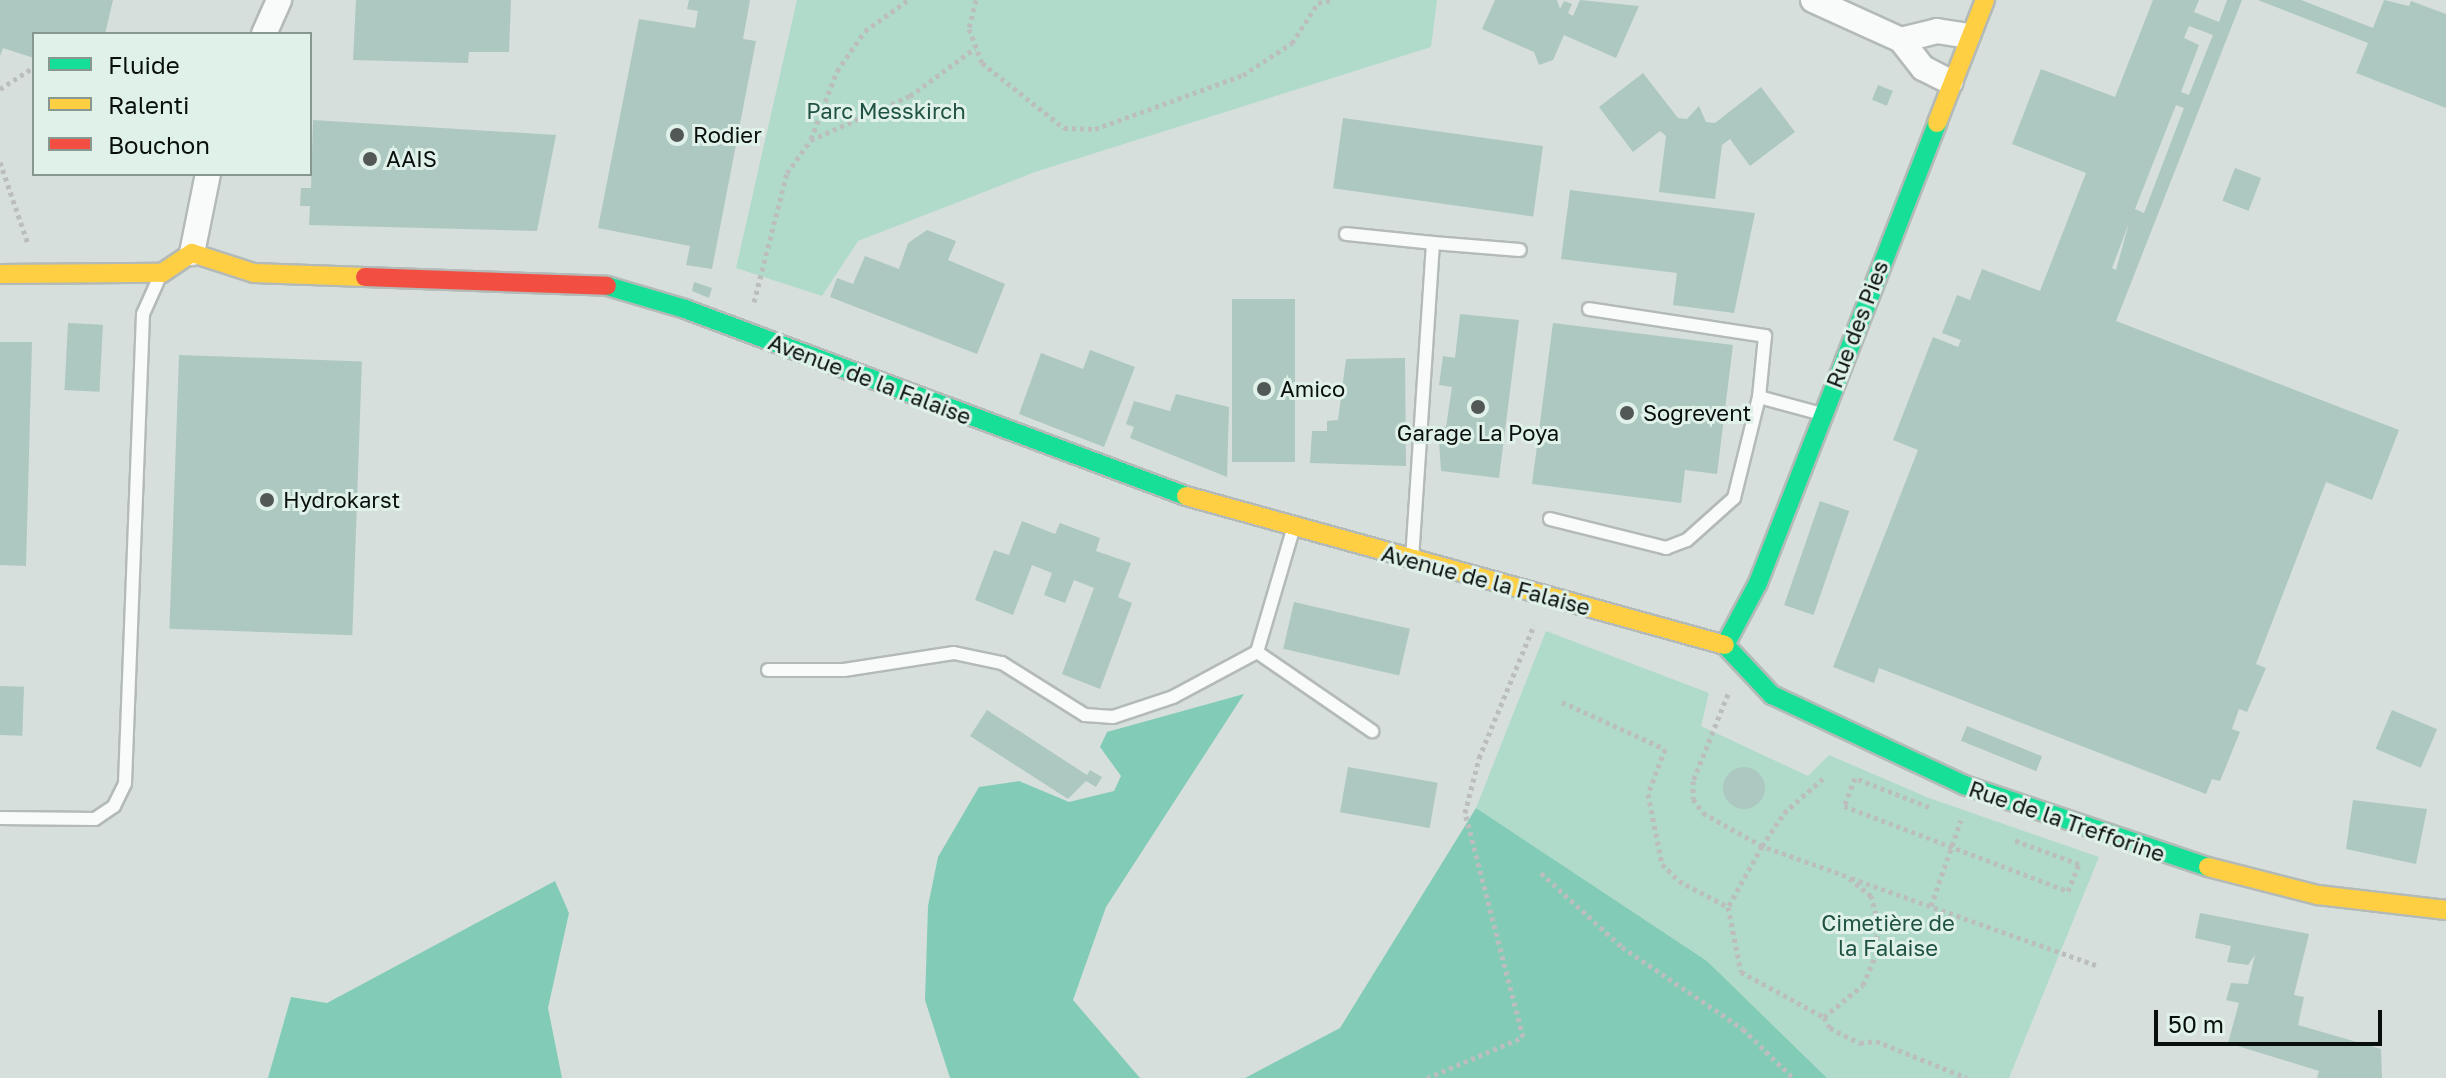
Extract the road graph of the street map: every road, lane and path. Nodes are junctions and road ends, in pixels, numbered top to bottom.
1 (279, 0) edge
2 (908, 0) edge
3 (976, 0) edge
4 (1331, 0) edge
5 (1813, 0) edge
6 (1985, 0) edge
7 (265, 32) edge
8 (1968, 36) junction
9 (1901, 40) junction
10 (975, 48) junction
11 (32, 68) edge
12 (1951, 82) junction
13 (0, 89) edge
14 (811, 140) junction
15 (0, 162) edge
16 (208, 176) edge
17 (1346, 234) dead end
18 (1433, 243) junction
19 (29, 246) dead end
20 (1520, 250) dead end
21 (192, 253) junction
22 (162, 273) junction
23 (0, 274) edge
24 (1589, 309) dead end
25 (749, 316) dead end
26 (1759, 397) junction
27 (1822, 414) junction
28 (1550, 519) dead end
29 (1292, 530) junction
30 (1412, 560) junction
31 (1545, 597) junction
32 (1725, 645) junction
33 (1257, 652) junction
34 (768, 670) dead end
35 (1729, 692) dead end
36 (1562, 702) dead end
37 (1372, 731) dead end
38 (1825, 777) dead end
39 (1937, 810) dead end
40 (1951, 816) dead end
41 (0, 818) edge
42 (2007, 837) dead end
43 (1762, 846) junction
44 (1954, 847) junction
45 (1541, 873) dead end
46 (1846, 876) junction
47 (1931, 906) junction
48 (1728, 907) junction
49 (2446, 910) edge
50 (2096, 965) dead end
51 (1824, 1017) junction
52 (1427, 1078) edge
53 (1793, 1078) edge
54 (1967, 1078) edge

1 - 7 street
2 - 14 path
3 - 10 path
4 - 10 path
5 - 9 street
6 - 8 street, Rue des Pies
8 - 9 street
8 - 12 street, Rue des Pies
9 - 12 street
10 - 14 path
11 - 13 path
12 - 27 street, Rue des Pies
14 - 25 path
15 - 19 path
16 - 21 street
17 - 18 lane
18 - 20 lane
18 - 30 lane
21 - 22 street
21 - 29 street, Avenue de la Falaise
22 - 23 street
22 - 41 lane
24 - 26 lane
26 - 27 lane
26 - 28 lane
27 - 32 street, Rue des Pies
29 - 30 street, Avenue de la Falaise
29 - 33 lane
30 - 31 street, Avenue de la Falaise
31 - 32 street, Avenue de la Falaise
31 - 52 path
32 - 49 street, Rue de la Trefforine
33 - 34 lane
33 - 37 lane
35 - 43 path
36 - 48 path
38 - 43 path
39 - 44 path
40 - 44 path
42 - 44 path
43 - 46 path
43 - 48 path
44 - 47 path
45 - 53 path
46 - 47 path
46 - 51 path
47 - 50 path
48 - 51 path
51 - 54 path

